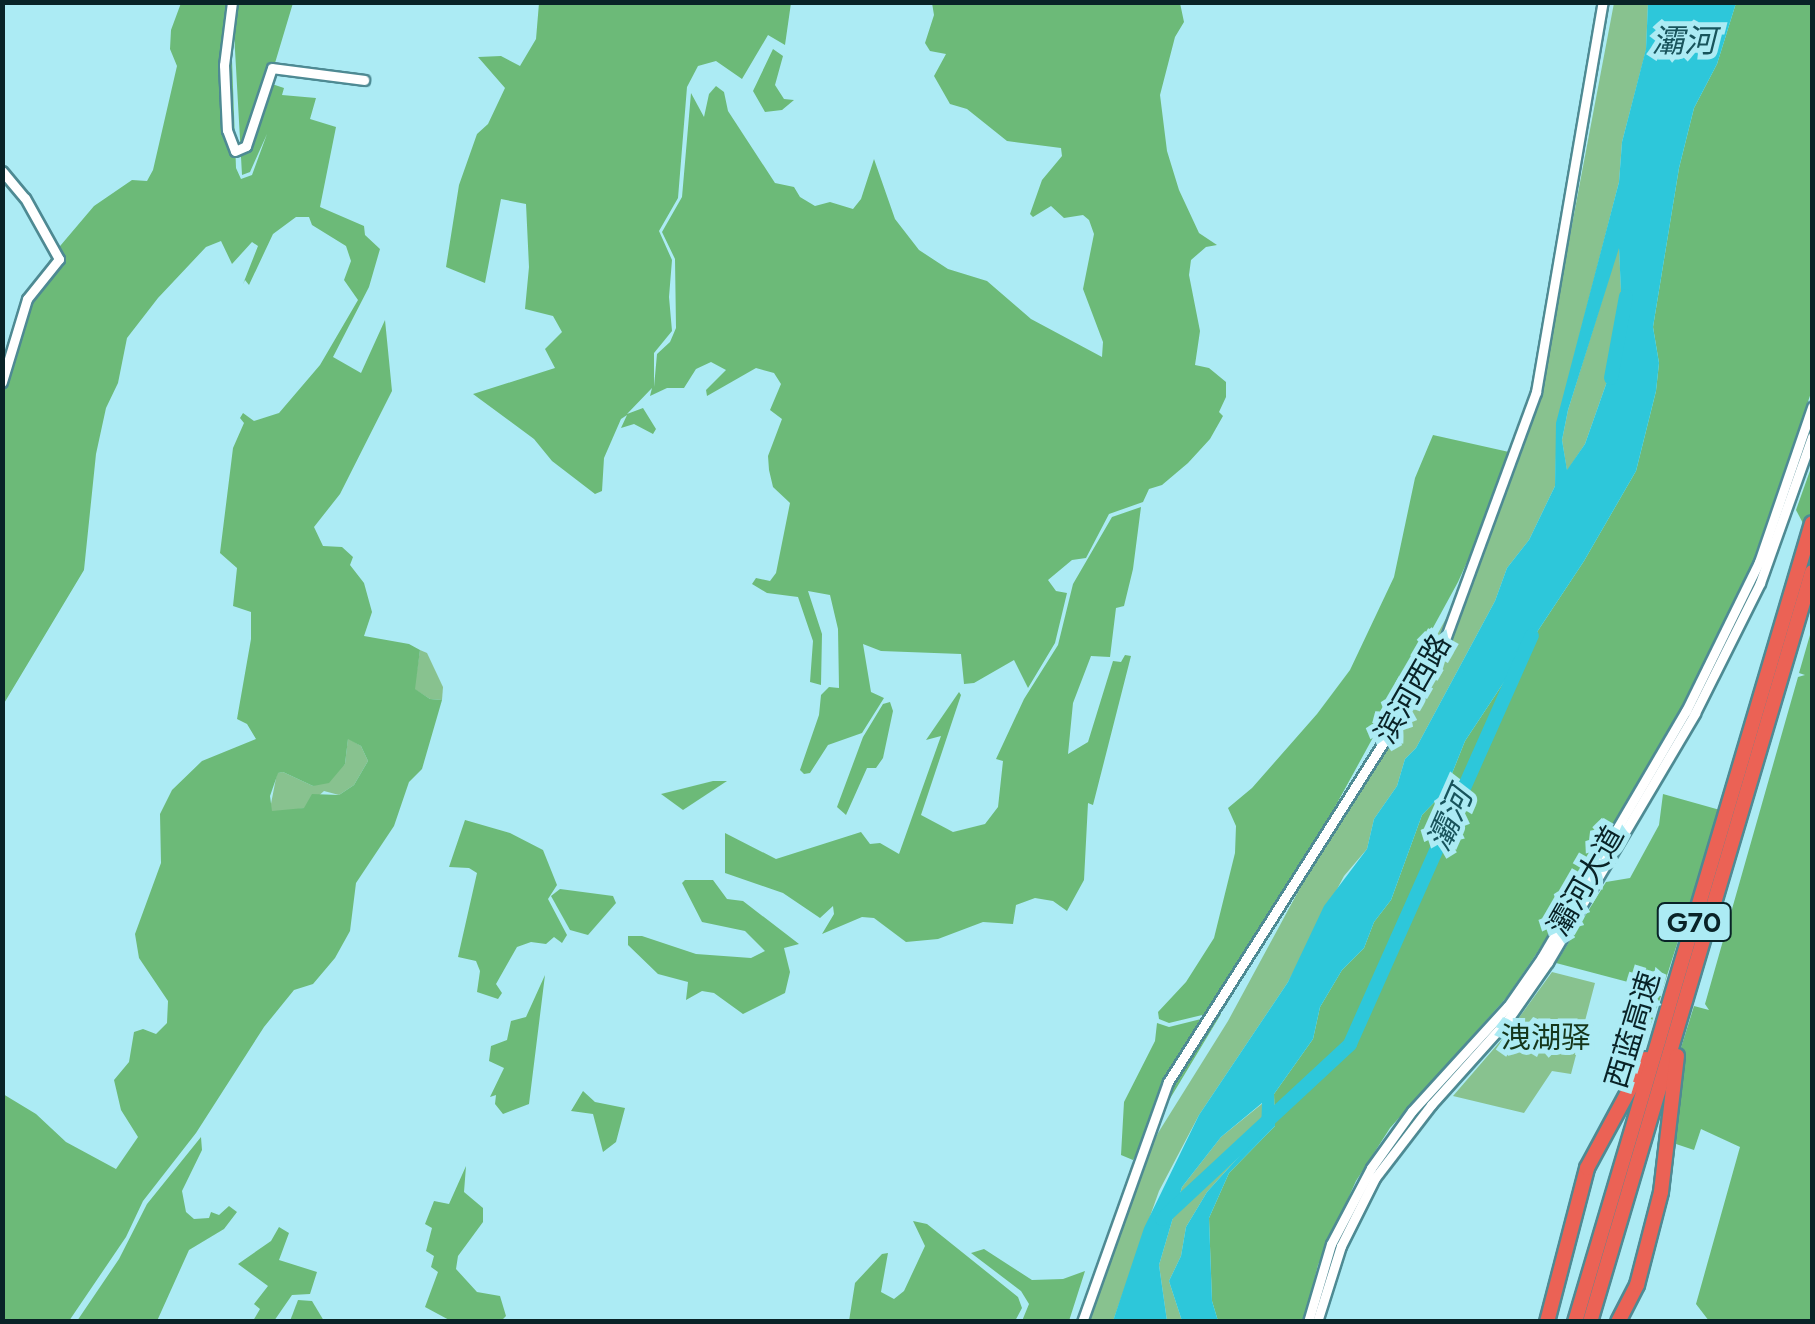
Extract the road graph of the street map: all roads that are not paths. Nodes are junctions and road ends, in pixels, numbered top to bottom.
1 (232, 2) edge
2 (1603, 2) edge
3 (364, 80) dead end
4 (2, 172) edge
5 (2, 382) edge
6 (1812, 407) edge
7 (1812, 437) edge
8 (1812, 523) edge
9 (1812, 572) edge
10 (1687, 969) junction
11 (1082, 1322) edge
12 (1308, 1322) edge
13 (1317, 1322) edge
14 (1546, 1322) edge
15 (1575, 1322) edge
16 (1590, 1322) edge
17 (1618, 1322) edge

1 - 3 street
2 - 11 street, 滨河西路
4 - 5 street
6 - 12 street, 灞河大道
7 - 13 street, 灞河大道
8 - 10 highway, 西蓝高速 / G70
9 - 10 highway, 西蓝高速 / G70
10 - 14 highway
10 - 15 highway, 西蓝高速 / G70
10 - 16 highway, 西蓝高速 / G70
10 - 17 highway

